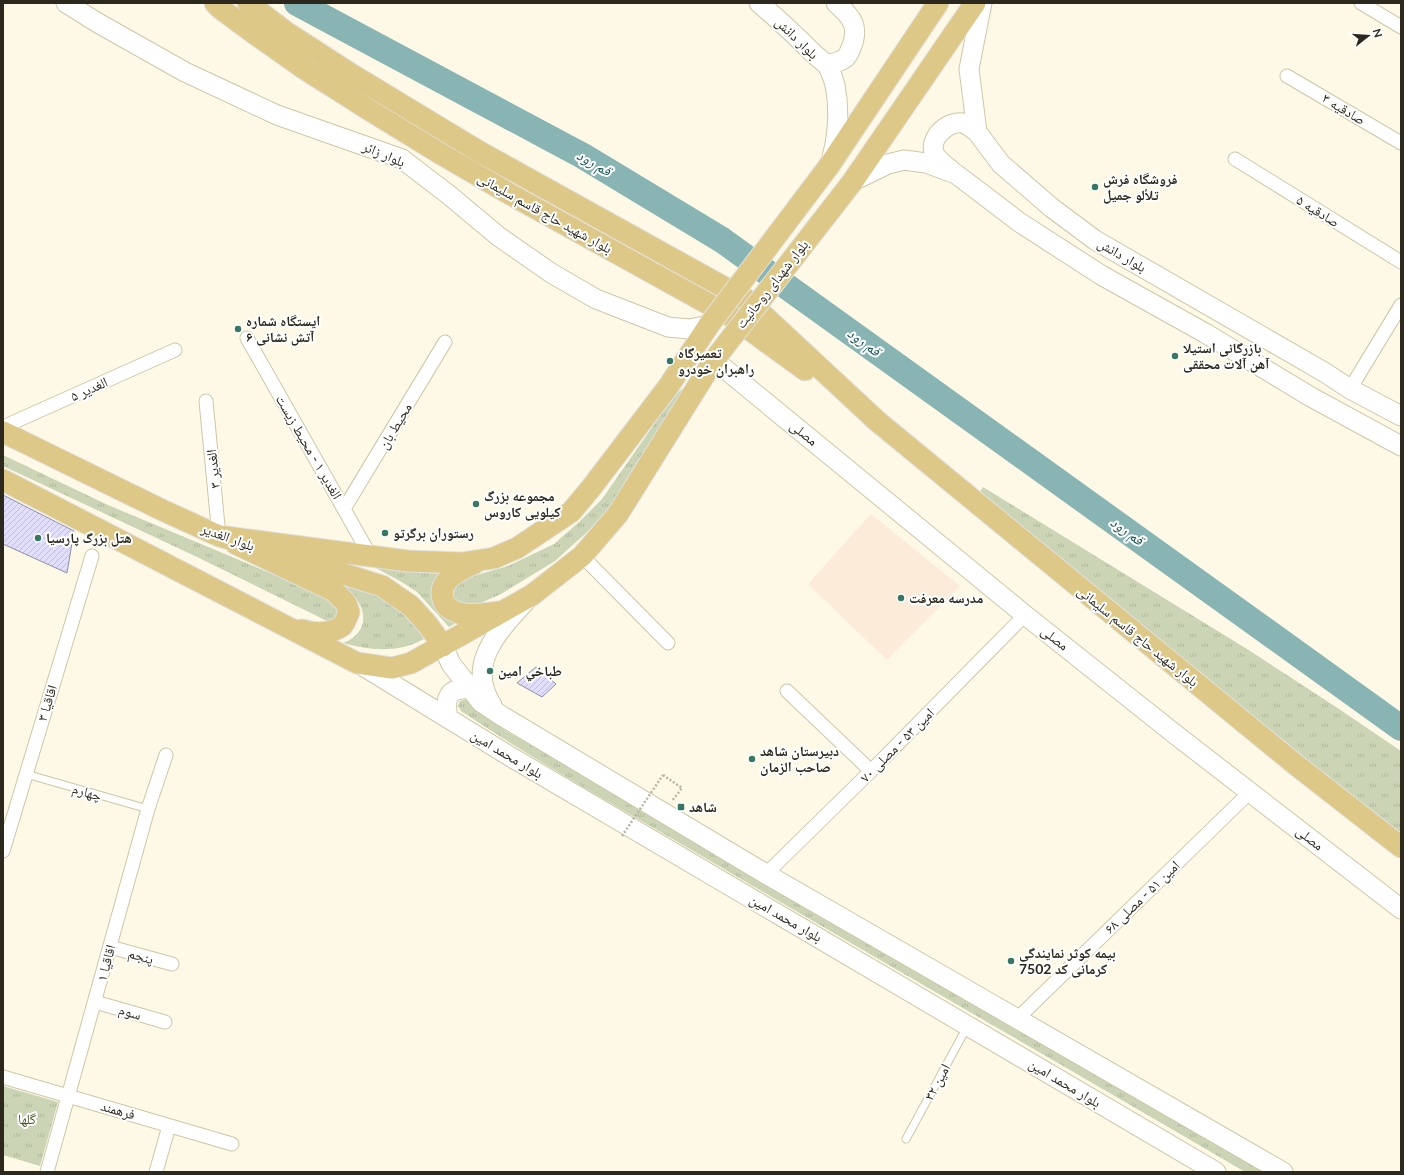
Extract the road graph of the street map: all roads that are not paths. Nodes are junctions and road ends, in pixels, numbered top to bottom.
1 (66, 3) edge
2 (248, 3) edge
3 (759, 3) edge
4 (836, 3) edge
5 (938, 3) edge
6 (975, 3) edge
7 (982, 3) edge
8 (1367, 4) edge
9 (216, 5) edge
10 (1401, 26) edge
11 (830, 70) junction
12 (1287, 76) dead end
13 (976, 132) junction
14 (1401, 143) edge
15 (1235, 159) dead end
16 (829, 166) junction
17 (956, 174) junction
18 (853, 181) junction
19 (1401, 262) edge
20 (1401, 305) edge
21 (710, 325) junction
22 (247, 338) dead end
23 (445, 342) dead end
24 (175, 350) dead end
25 (714, 360) junction
26 (1350, 389) junction
27 (206, 401) dead end
28 (1401, 416) edge
29 (877, 421) junction
30 (3, 427) edge
31 (3, 432) edge
32 (1401, 446) edge
33 (3, 480) edge
34 (344, 509) junction
35 (220, 536) junction
36 (92, 556) dead end
37 (371, 556) junction
38 (582, 556) junction
39 (480, 560) junction
40 (532, 595) junction
41 (503, 611) junction
42 (1026, 614) junction
43 (282, 624) junction
44 (668, 643) dead end
45 (443, 646) junction
46 (357, 663) junction
47 (471, 689) junction
48 (787, 691) dead end
49 (502, 716) junction
50 (448, 718) junction
51 (166, 755) dead end
52 (871, 771) junction
53 (26, 774) junction
54 (1250, 792) junction
55 (148, 810) junction
56 (1401, 847) edge
57 (3, 851) edge
58 (766, 874) junction
59 (1401, 909) edge
60 (110, 947) junction
61 (172, 964) dead end
62 (95, 1002) junction
63 (1017, 1019) junction
64 (165, 1022) dead end
65 (968, 1025) junction
66 (3, 1077) edge
67 (69, 1096) junction
68 (169, 1126) junction
69 (906, 1140) dead end
70 (232, 1144) dead end
71 (47, 1172) edge
72 (156, 1172) edge
73 (1216, 1172) edge
74 (1283, 1172) edge

1 - 21 main road, بلوار زائر
2 - 29 main road, بلوار شهید حاج قاسم سلیمانی
3 - 11 main road, بلوار دانش
4 - 11 main road
5 - 16 main road, بلوار شهدای روحانیت
6 - 18 main road, بلوار شهدای روحانیت
7 - 13 main road
8 - 10 street
9 - 29 main road, بلوار شهید حاج قاسم سلیمانی
11 - 16 main road
12 - 14 street, صادقیه ۳
13 - 17 main road
13 - 26 main road, بلوار دانش
15 - 19 street, صادقیه ۵
16 - 21 main road, بلوار شهدای روحانیت, bridge
17 - 18 main road, بلوار دانش
17 - 32 main road, بلوار دانش
18 - 25 main road, بلوار شهدای روحانیت, bridge
20 - 26 street
21 - 39 main road, بلوار شهدای روحانیت
22 - 34 street, الغدیر ۱ - محیط زیست
23 - 34 street, محیط بان
24 - 30 street, الغدیر ۵
25 - 38 main road, بلوار شهدای روحانیت
25 - 42 main road, مصلی
26 - 28 main road, بلوار دانش
27 - 35 street, الغدیر ۳
29 - 56 main road, بلوار شهید حاج قاسم سلیمانی
31 - 35 main road, بلوار الغدیر
33 - 43 main road
34 - 37 street, الغدیر ۱ - محیط زیست
35 - 37 main road
35 - 43 main road
35 - 45 main road, بلوار الغدیر
36 - 53 street, اقاقیا ۳
37 - 39 main road
38 - 40 main road, بلوار شهدای روحانیت
38 - 44 street
39 - 41 main road
40 - 41 main road, بلوار شهدای روحانیت
40 - 49 main road
41 - 45 main road, بلوار شهدای روحانیت
42 - 52 street, امین ۵۳ - مصلی ۷۰
42 - 54 main road, مصلی
43 - 46 main road
45 - 46 main road, بلوار شهدای روحانیت
45 - 47 main road, بلوار محمد امین
46 - 50 main road, بلوار محمد امین
47 - 49 main road, بلوار محمد امین
47 - 50 main road
48 - 52 street
49 - 58 main road, بلوار محمد امین
50 - 65 main road, بلوار محمد امین
51 - 55 street, اقاقیا ۱
52 - 58 street, امین ۵۳ - مصلی ۷۰
53 - 55 lane, چهارم
53 - 57 street, اقاقیا ۳
54 - 59 main road, مصلی
54 - 63 street, امین ۵۱ - مصلی ۶۸
55 - 60 street, اقاقیا ۱
58 - 63 main road, بلوار محمد امین
60 - 61 street, پنجم
60 - 62 street, اقاقیا ۱
62 - 64 street, سوم
62 - 67 street, اقاقیا ۱
63 - 74 main road, بلوار محمد امین
65 - 69 lane, امین ۳۲
65 - 73 main road, بلوار محمد امین
66 - 67 street, فرهمند
67 - 68 street, فرهمند
67 - 71 street, اقاقیا ۱
68 - 70 street, فرهمند
68 - 72 street

